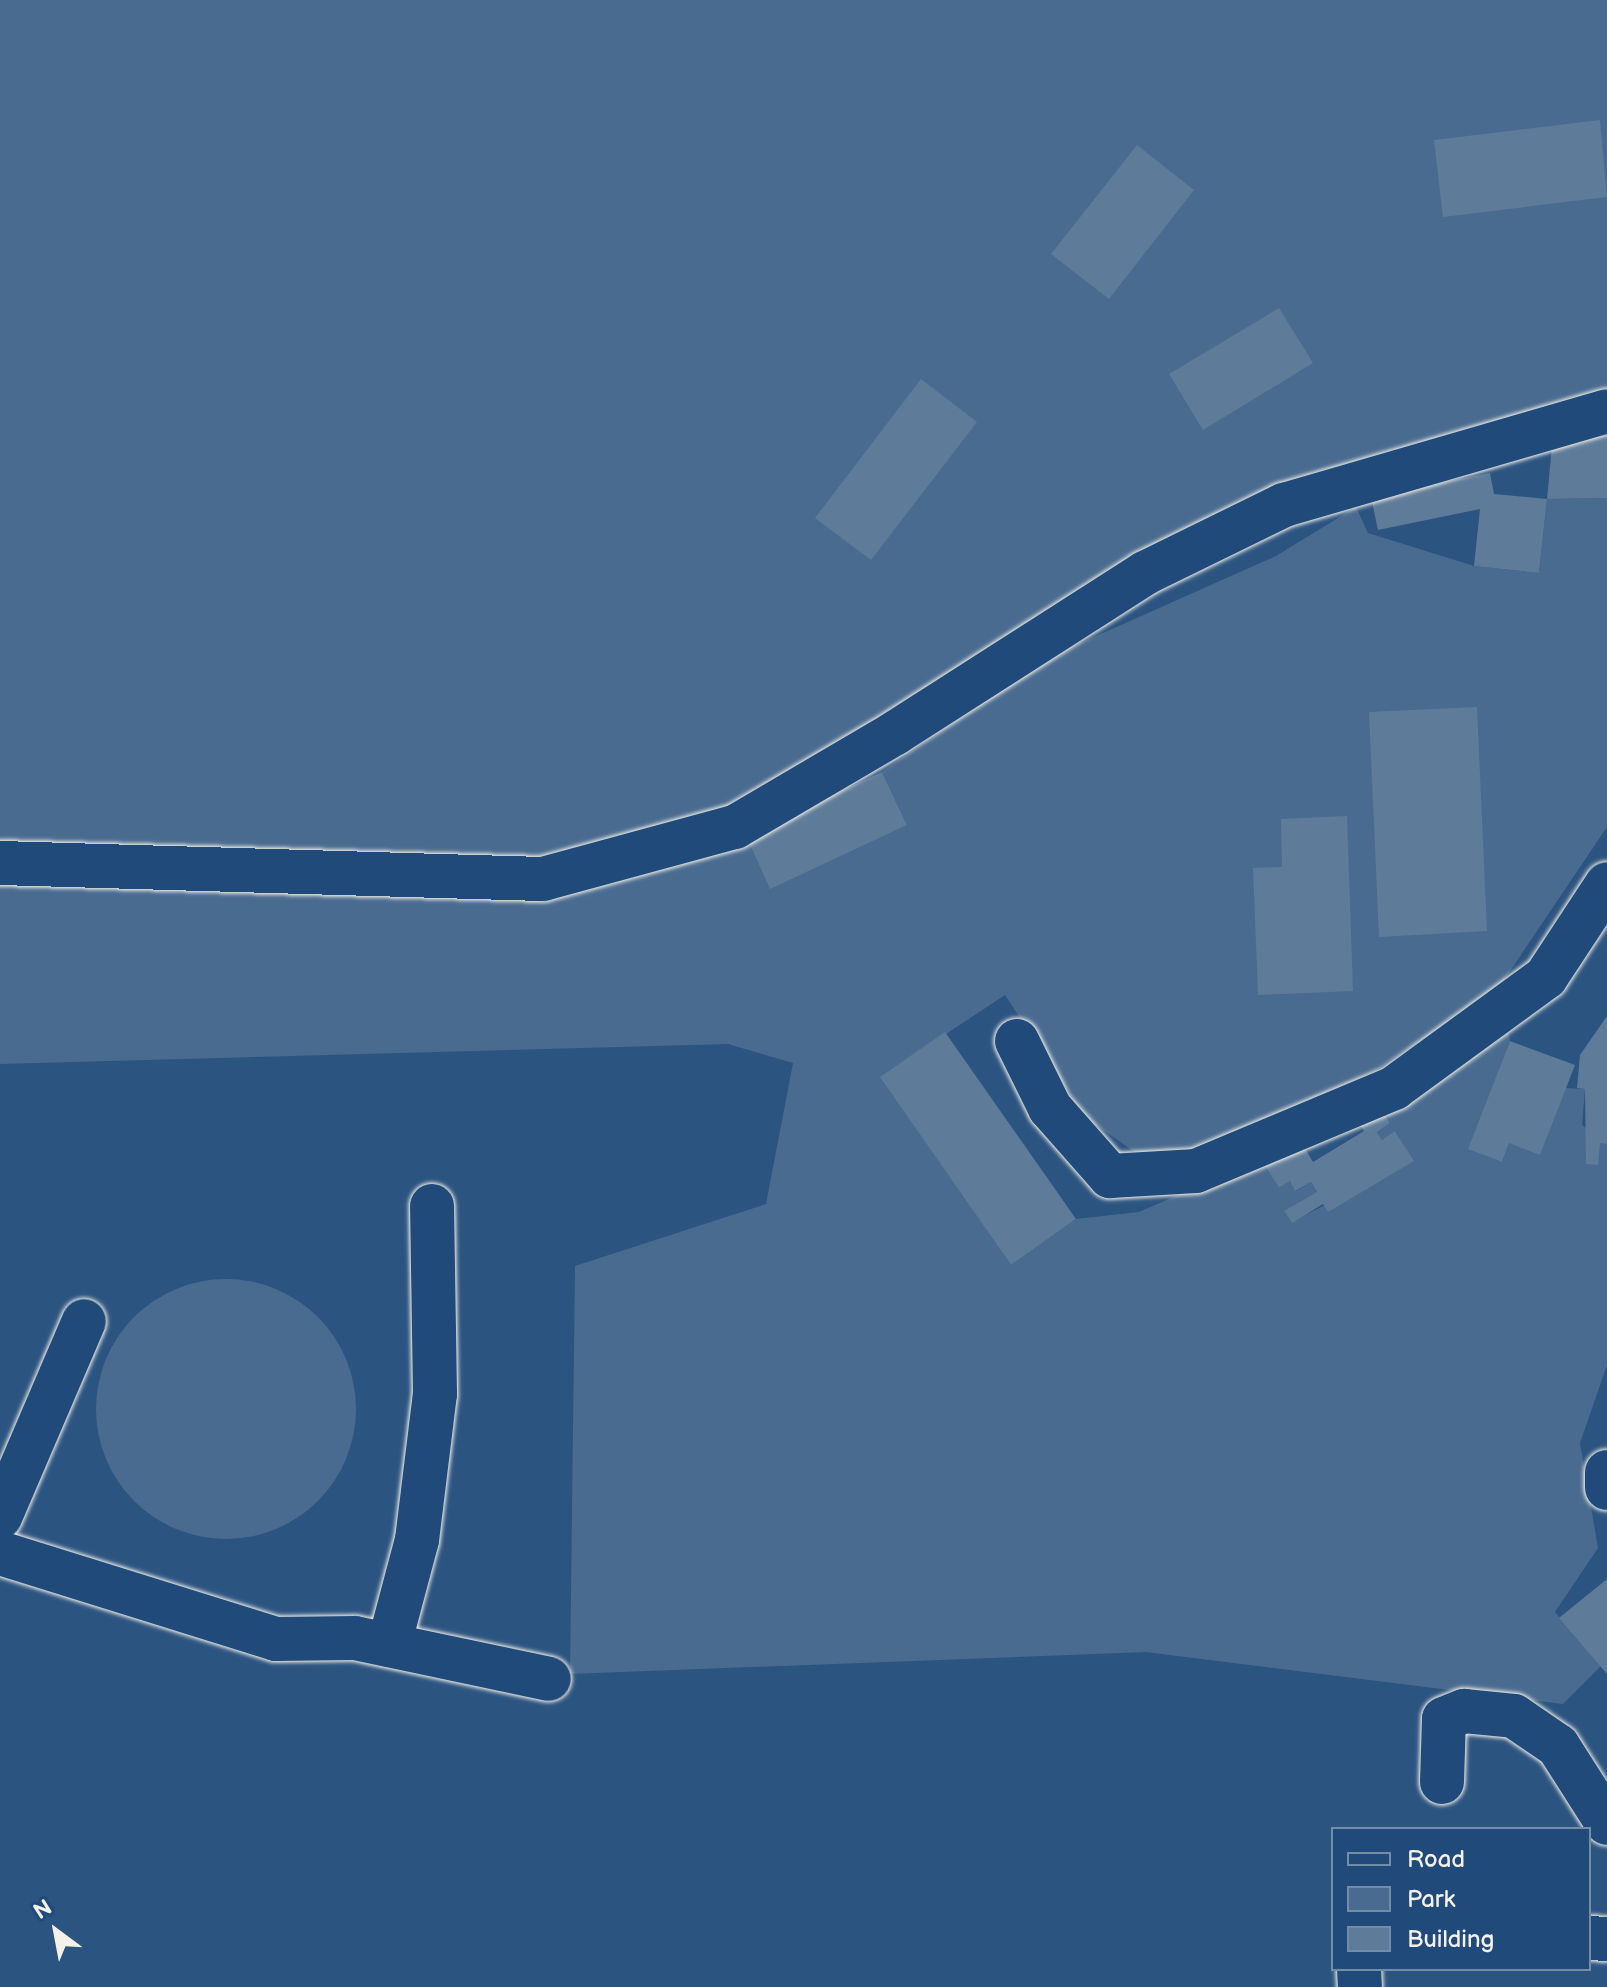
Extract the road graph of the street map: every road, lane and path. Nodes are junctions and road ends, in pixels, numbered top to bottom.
1 (1607, 411) edge
2 (0, 863) edge
3 (1607, 884) edge
4 (1017, 1041) dead end
5 (432, 1206) dead end
6 (84, 1321) dead end
7 (1607, 1472) edge
8 (1607, 1488) edge
9 (0, 1517) edge
10 (0, 1553) edge
11 (389, 1645) junction
12 (549, 1679) dead end
13 (1442, 1782) dead end
14 (1607, 1823) edge

1 - 2 street
3 - 4 street
5 - 11 street
6 - 9 street
7 - 8 street
10 - 11 street
11 - 12 street
13 - 14 street

